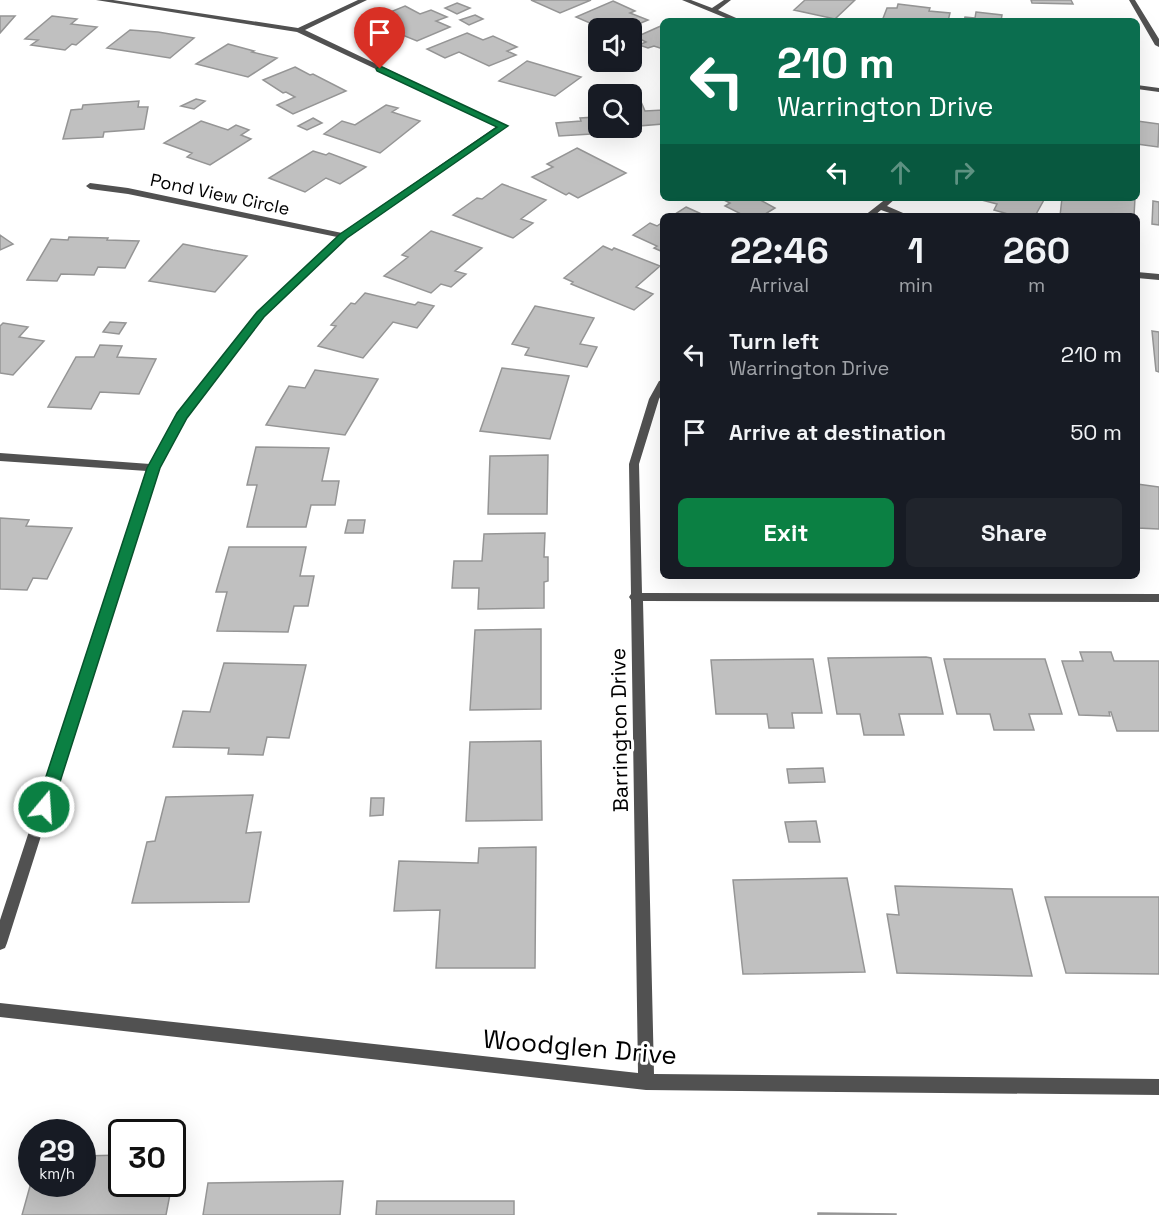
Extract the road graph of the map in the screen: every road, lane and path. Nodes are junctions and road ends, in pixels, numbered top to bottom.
1 (99, 0) edge
2 (364, 0) edge
3 (685, 0) edge
4 (728, 0) edge
5 (1132, 0) edge
6 (713, 11) junction
7 (731, 18) edge
8 (299, 30) junction
9 (1159, 45) edge
10 (1140, 87) edge
11 (1159, 90) edge
12 (90, 186) dead end
13 (888, 201) edge
14 (881, 207) junction
15 (872, 213) edge
16 (898, 213) edge
17 (344, 236) junction
18 (1140, 275) edge
19 (1159, 277) edge
20 (660, 388) edge
21 (0, 457) edge
22 (153, 468) junction
23 (635, 597) junction
24 (1159, 598) edge
25 (0, 943) edge
26 (0, 1010) edge
27 (646, 1082) junction
28 (1159, 1087) edge

1 - 8 street
2 - 8 street
3 - 6 street
4 - 6 street
5 - 9 street
6 - 7 street
8 - 17 street
10 - 11 street
12 - 17 street, Pond View Circle
13 - 14 street
14 - 15 street
14 - 16 street
17 - 22 street
18 - 19 street
20 - 23 street, Barrington Drive
21 - 22 street
22 - 25 street
23 - 24 street
23 - 27 street, Barrington Drive
26 - 27 street, Woodglen Drive
27 - 28 street, Woodglen Drive

